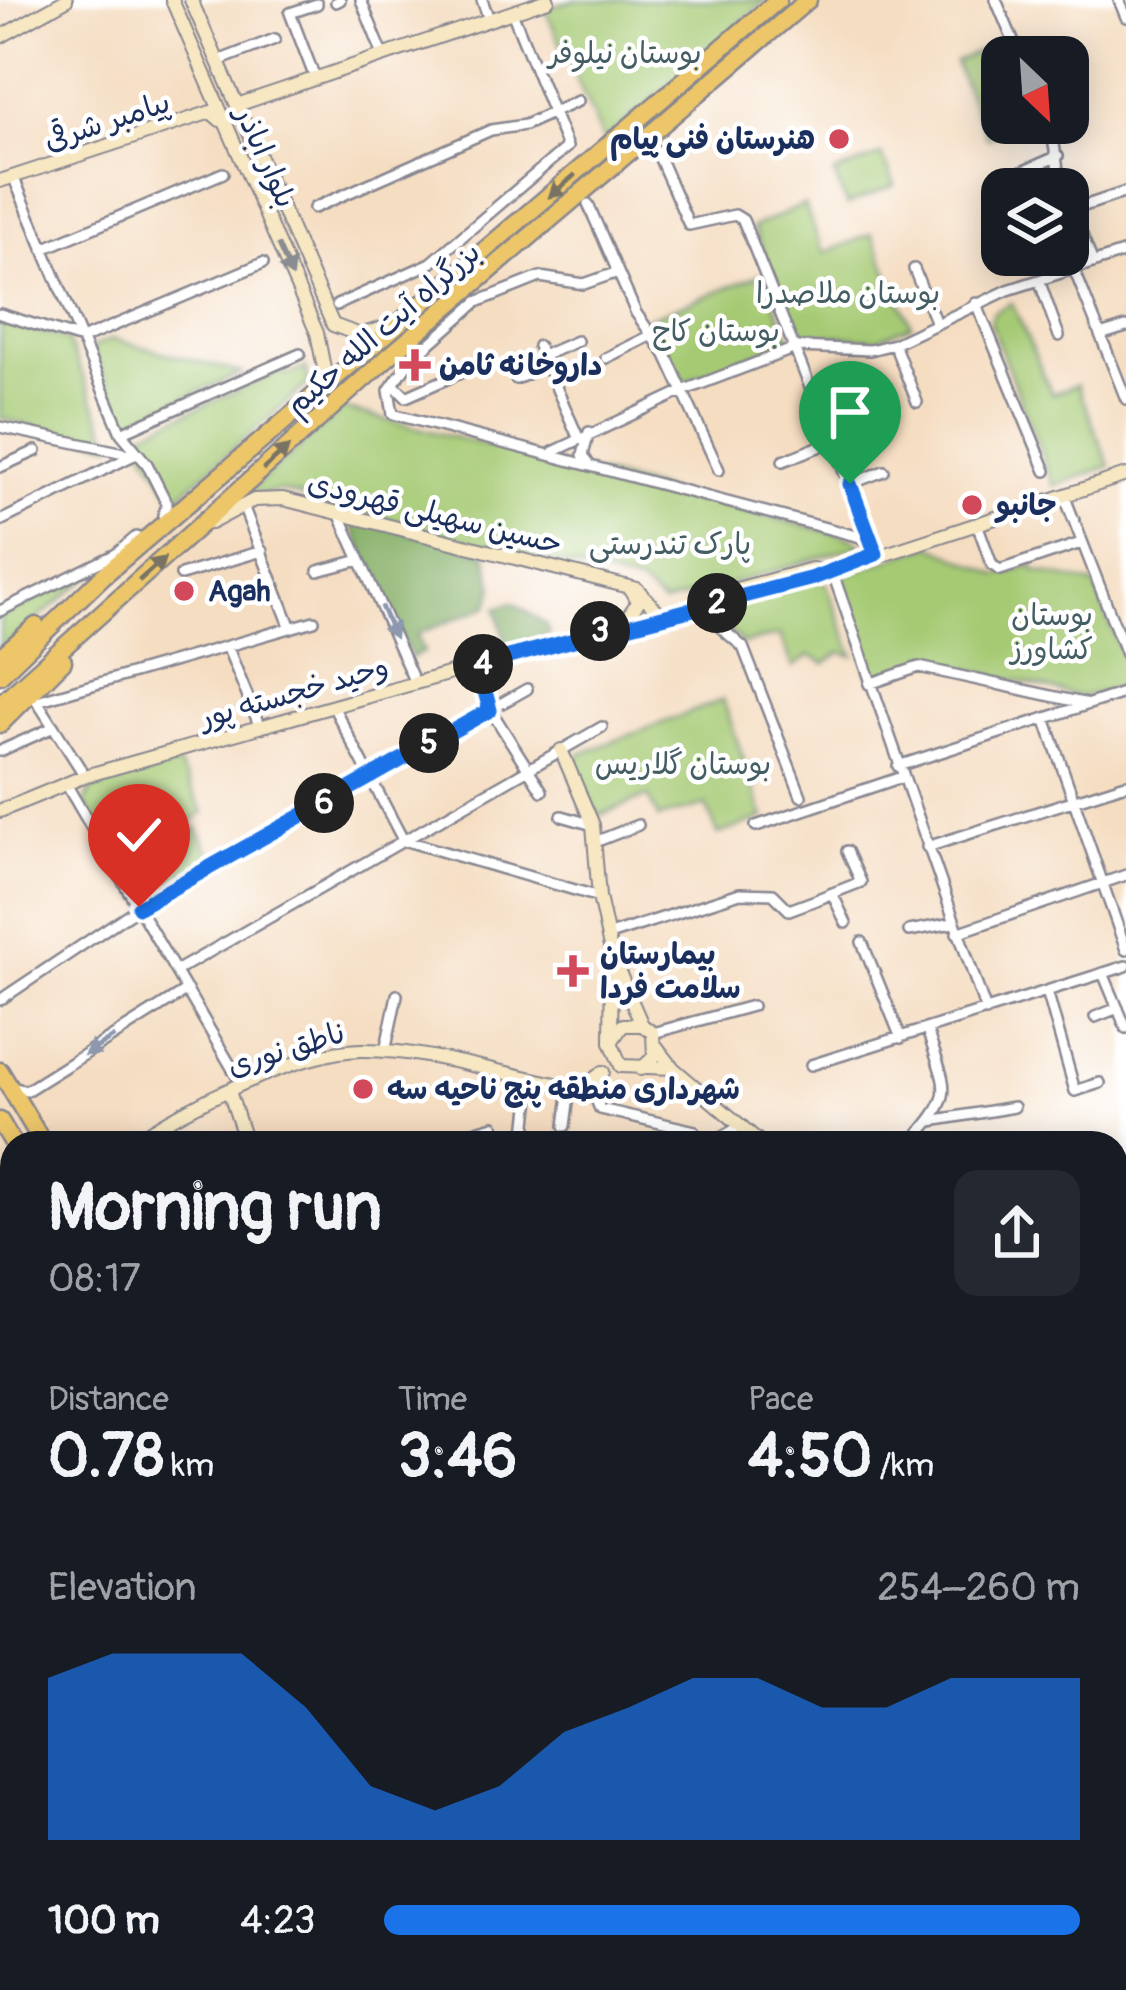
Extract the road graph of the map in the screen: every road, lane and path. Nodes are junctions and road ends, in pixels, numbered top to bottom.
1 (66, 0) edge
2 (172, 0) edge
3 (191, 0) edge
4 (361, 0) edge
5 (482, 0) edge
6 (548, 0) edge
7 (778, 0) edge
8 (808, 0) edge
9 (996, 0) edge
10 (1119, 0) edge
11 (317, 4) dead end
12 (512, 12) junction
13 (1126, 17) edge
14 (489, 20) junction
15 (1011, 36) edge
16 (0, 37) edge
17 (275, 39) dead end
18 (383, 55) junction
19 (218, 61) junction
20 (315, 78) junction
21 (578, 101) dead end
22 (237, 104) junction
23 (552, 112) junction
24 (226, 125) junction
25 (1055, 144) edge
26 (656, 150) dead end
27 (1059, 155) junction
28 (1030, 168) edge
29 (1056, 168) edge
30 (224, 173) dead end
31 (6, 178) edge
32 (1126, 192) edge
33 (588, 204) dead end
34 (1089, 204) edge
35 (314, 208) dead end
36 (43, 249) junction
37 (1126, 252) edge
38 (1089, 253) edge
39 (262, 263) dead end
40 (1093, 263) junction
41 (1089, 264) edge
42 (914, 269) dead end
43 (618, 272) junction
44 (1052, 276) edge
45 (1077, 276) edge
46 (1039, 280) junction
47 (976, 303) junction
48 (337, 305) dead end
49 (417, 311) junction
50 (0, 314) edge
51 (935, 321) junction
52 (333, 325) junction
53 (1126, 327) edge
54 (316, 333) junction
55 (1100, 334) junction
56 (652, 335) junction
57 (1059, 336) dead end
58 (82, 339) junction
59 (577, 341) dead end
60 (894, 344) junction
61 (798, 347) junction
62 (300, 354) dead end
63 (542, 356) junction
64 (606, 358) dead end
65 (476, 366) dead end
66 (516, 379) dead end
67 (393, 384) junction
68 (685, 390) junction
69 (1126, 398) edge
70 (311, 399) junction
71 (916, 402) dead end
72 (0, 427) edge
73 (589, 432) junction
74 (121, 433) junction
75 (578, 437) junction
76 (833, 441) junction
77 (36, 451) dead end
78 (548, 453) junction
79 (134, 455) junction
80 (783, 461) dead end
81 (588, 463) junction
82 (0, 467) edge
83 (719, 470) dead end
84 (884, 471) dead end
85 (1046, 471) dead end
86 (1126, 476) edge
87 (850, 484) junction
88 (1064, 495) junction
89 (245, 511) dead end
90 (338, 511) junction
91 (0, 520) edge
92 (979, 529) dead end
93 (189, 536) junction
94 (1081, 543) junction
95 (262, 550) junction
96 (876, 554) junction
97 (360, 560) junction
98 (827, 570) junction
99 (318, 571) dead end
100 (104, 575) junction
101 (181, 575) dead end
102 (624, 585) junction
103 (115, 602) junction
104 (698, 608) junction
105 (0, 611) edge
106 (662, 613) junction
107 (626, 619) junction
108 (314, 621) dead end
109 (290, 628) junction
110 (604, 630) junction
111 (227, 646) junction
112 (1126, 654) edge
113 (0, 657) edge
114 (478, 665) junction
115 (0, 675) edge
116 (415, 683) junction
117 (869, 684) junction
118 (527, 689) dead end
119 (1126, 692) edge
120 (0, 704) edge
121 (1088, 704) junction
122 (333, 706) junction
123 (490, 710) junction
124 (1045, 718) junction
125 (0, 724) edge
126 (260, 727) junction
127 (602, 727) dead end
128 (54, 728) junction
129 (561, 750) junction
130 (0, 751) edge
131 (526, 769) junction
132 (900, 772) junction
133 (85, 776) junction
134 (369, 777) junction
135 (66, 784) junction
136 (1126, 784) edge
137 (542, 791) dead end
138 (801, 796) dead end
139 (1073, 800) junction
140 (0, 811) edge
141 (562, 816) dead end
142 (593, 825) junction
143 (638, 825) dead end
144 (756, 826) dead end
145 (403, 840) junction
146 (596, 842) junction
147 (926, 847) junction
148 (848, 851) dead end
149 (1126, 875) edge
150 (1102, 883) junction
151 (825, 896) junction
152 (599, 897) junction
153 (139, 907) junction
154 (845, 923) dead end
155 (955, 928) junction
156 (909, 931) dead end
157 (609, 934) junction
158 (862, 942) dead end
159 (1126, 950) edge
160 (612, 956) junction
161 (1126, 966) edge
162 (176, 971) junction
163 (1103, 973) junction
164 (187, 990) junction
165 (1047, 992) junction
166 (397, 995) dead end
167 (0, 1000) edge
168 (752, 1006) dead end
169 (1118, 1008) junction
170 (986, 1011) junction
171 (1095, 1017) dead end
172 (1126, 1028) edge
173 (927, 1030) junction
174 (650, 1034) junction
175 (901, 1038) junction
176 (610, 1047) junction
177 (385, 1052) junction
178 (811, 1065) dead end
179 (673, 1068) junction
180 (636, 1070) junction
181 (603, 1072) junction
182 (4, 1078) edge
183 (532, 1080) junction
184 (590, 1083) junction
185 (1100, 1083) dead end
186 (570, 1087) junction
187 (235, 1088) junction
188 (1014, 1107) dead end
189 (931, 1121) junction
190 (742, 1125) junction
191 (494, 1126) dead end
192 (565, 1126) dead end
193 (154, 1127) junction
194 (37, 1131) edge
195 (149, 1131) edge
196 (155, 1131) edge
197 (244, 1131) edge
198 (476, 1131) edge
199 (526, 1131) edge
200 (694, 1131) dead end
201 (732, 1131) edge
202 (748, 1131) edge
203 (922, 1131) edge

1 - 16 street
2 - 24 street, بلوار اباذر
3 - 19 street, بلوار اباذر
4 - 18 street
5 - 14 street
6 - 12 street
7 -> 49 highway, بزرگراه آیت الله حکیم
93 -> 8 highway, بزرگراه آیت الله حکیم
9 - 15 street
10 - 13 street
11 - 20 street
12 - 14 street
12 - 23 street
14 - 18 street
17 - 19 street
18 - 20 street
19 - 22 street, بلوار اباذر
20 - 22 street
21 - 23 street
22 - 52 street, بلوار اباذر
23 - 35 street
23 - 48 street
24 - 31 street, پیامبر شرقی
24 -> 54 street, بلوار اباذر
25 - 27 street
26 - 61 street
27 - 28 street
27 - 29 street
30 - 36 street
31 - 36 street
32 - 34 street
33 - 43 street
36 - 58 street
37 - 40 street
38 - 40 street
39 - 58 street
40 - 41 street
42 - 51 street
43 - 56 street
43 - 67 street
44 - 46 street
45 - 55 street
46 - 47 street
46 - 57 street
47 - 51 street
47 - 85 street
49 - 52 street
49 - 70 highway, بزرگراه آیت الله حکیم
50 - 58 street
51 - 60 street
52 - 54 street
53 - 55 street
54 - 70 street
55 - 69 street
56 - 64 street
56 - 68 street
58 - 74 street
59 - 63 street
60 - 61 street
60 - 71 street
61 - 68 street
61 - 76 street
62 - 74 street
63 - 66 street
63 - 75 street
65 - 67 street
67 - 78 street
68 - 73 street
68 - 83 street
70 - 100 highway, بزرگراه آیت الله حکیم
72 - 79 street
73 - 75 street
73 - 81 street
74 - 79 street
75 - 78 street
76 - 80 street
76 - 87 street
77 - 82 street
78 - 81 street
79 - 91 street
79 - 105 street
81 - 96 street
84 - 87 street
86 - 88 street, وحید خجسته پور
87 - 96 street
88 - 94 street
88 - 96 street, وحید خجسته پور
89 - 95 street
90 - 93 street, حسین سهیلی قهرودی
90 - 97 street
90 - 102 street, حسین سهیلی قهرودی
92 - 94 street
103 -> 93 highway, بزرگراه آیت الله حکیم
94 - 112 street
95 - 101 street
95 - 109 street
96 - 98 street, وحید خجسته پور
97 - 99 street
97 -> 116 street
98 - 104 street, وحید خجسته پور
98 - 106 street, وحید خجسته پور
98 - 117 street
100 - 113 highway
100 - 115 highway, بزرگراه آیت الله حکیم
102 - 106 street, حسین سهیلی قهرودی
102 - 107 street
103 - 120 highway, بزرگراه آیت الله حکیم
103 - 125 highway
104 - 106 street, وحید خجسته پور
104 - 138 street
106 - 107 street, وحید خجسته پور
106 - 110 street, وحید خجسته پور
107 - 110 street, وحید خجسته پور
108 - 109 street
109 - 111 street
110 - 114 street, وحید خجسته پور
111 - 126 street
111 - 128 street
114 - 116 street, وحید خجسته پور
114 - 123 street
116 - 122 street, وحید خجسته پور
117 - 121 street
117 - 132 street
118 - 123 street
119 - 121 street
121 - 124 street
122 - 126 street, وحید خجسته پور
122 - 134 street
123 - 131 street
123 - 134 street
124 - 132 street
124 - 139 street
126 - 133 street, وحید خجسته پور
127 - 129 street
128 - 130 street
128 - 133 street
129 - 131 street
129 - 142 street
131 - 137 street
131 - 145 street
132 - 144 street
132 - 147 street
133 - 135 street, وحید خجسته پور
134 - 145 street
134 - 153 street
135 - 140 street, وحید خجسته پور
135 - 153 street
136 - 139 street
139 - 147 street
139 - 150 street
141 - 142 street
142 - 146 street
143 - 146 street
145 - 152 street
145 - 162 street
146 - 152 street
147 - 155 street
148 - 151 street
149 - 150 street
150 - 155 street
150 - 159 street
151 - 154 street
151 - 157 street
152 - 157 street
153 - 162 street
153 - 167 street
155 - 156 street
155 - 170 street
157 - 160 street
158 - 175 street
160 - 174 street
160 - 176 street
161 - 163 street
162 - 164 street
163 - 165 street
163 - 169 street
164 -> 182 street
164 - 187 street
165 - 170 street
165 - 185 street
166 - 177 street
168 - 174 street
169 - 171 street
169 - 172 street
170 - 173 street
173 - 175 street
173 - 189 street
174 - 176 street
174 - 179 street
174 - 180 street
175 - 178 street
176 - 180 street
176 - 181 street
177 - 183 street, ناطق نوری
177 - 187 street, ناطق نوری
179 - 180 street
179 - 190 street
180 - 181 street
181 - 184 street, ناطق نوری
182 - 194 highway
183 - 186 street, ناطق نوری
183 - 199 street
184 - 186 street, ناطق نوری
184 - 200 street
186 - 192 street
187 - 193 street, ناطق نوری
187 - 197 street
188 - 189 street
189 - 203 street
190 - 201 street
190 - 202 street
191 - 198 street
193 - 195 street, ناطق نوری
193 - 196 street

